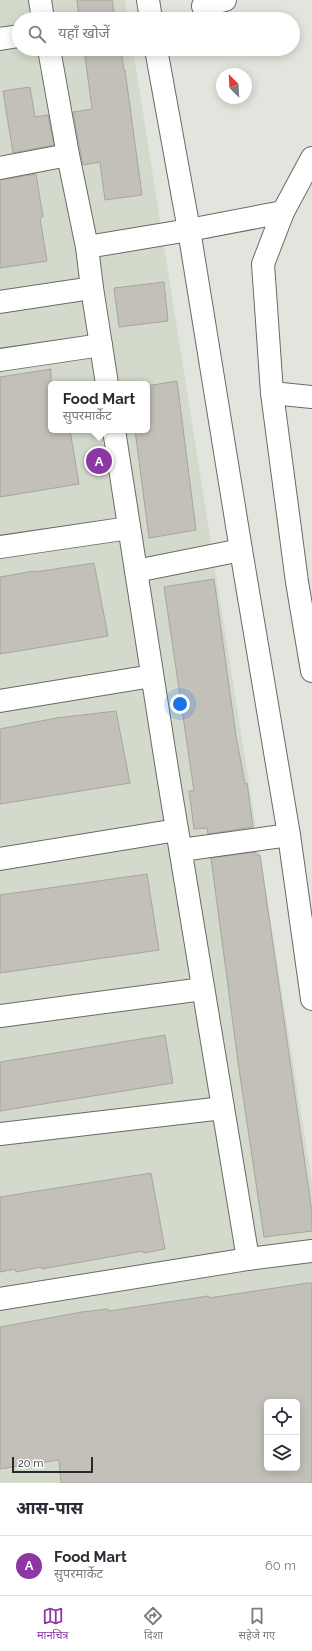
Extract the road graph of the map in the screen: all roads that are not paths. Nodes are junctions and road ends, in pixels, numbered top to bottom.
1 (40, 0) edge
2 (148, 0) edge
3 (225, 0) edge
4 (203, 6) dead end
5 (42, 12) edge
6 (150, 12) edge
7 (12, 37) edge
8 (0, 39) edge
9 (49, 56) edge
10 (157, 56) edge
11 (68, 155) junction
12 (312, 158) edge
13 (0, 168) edge
14 (283, 212) junction
15 (189, 230) junction
16 (87, 247) junction
17 (92, 288) junction
18 (0, 302) edge
19 (101, 345) junction
20 (0, 360) edge
21 (107, 381) edge
22 (272, 393) junction
23 (312, 397) edge
24 (114, 433) edge
25 (129, 528) junction
26 (0, 547) edge
27 (241, 550) junction
28 (136, 571) junction
29 (312, 671) edge
30 (152, 676) junction
31 (0, 701) edge
32 (289, 835) junction
33 (179, 840) junction
34 (0, 859) edge
35 (203, 989) junction
36 (312, 999) edge
37 (0, 1016) edge
38 (223, 1108) junction
39 (0, 1134) edge
40 (312, 1251) edge
41 (248, 1259) junction
42 (0, 1299) edge

1 - 5 street
2 - 6 street
3 - 4 street
7 - 8 street
9 - 11 street
10 - 15 street
11 - 13 street
11 - 16 street
12 - 14 street
14 - 15 street
14 - 22 street
15 - 16 street
15 - 27 street
16 - 17 street
17 - 18 street
17 - 19 street
19 - 20 street
19 - 21 street
22 - 23 street
22 - 29 street
24 - 25 street
25 - 26 street
25 - 28 street
27 - 28 street
27 - 32 street
28 - 30 street
30 - 31 street
30 - 33 street
32 - 33 street
32 - 36 street
33 - 34 street
33 - 35 street
35 - 37 street
35 - 38 street
38 - 39 street
38 - 41 street
40 - 41 street
41 - 42 street

